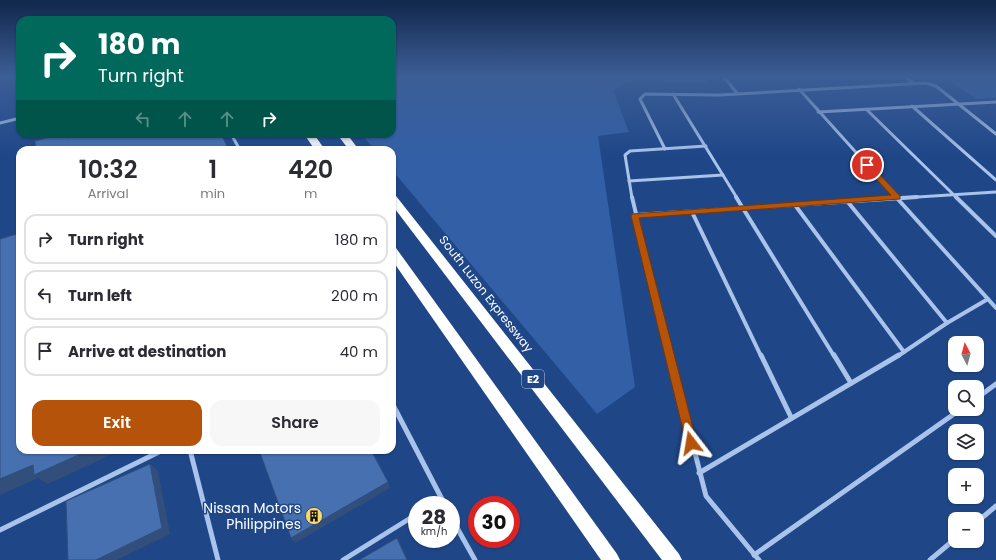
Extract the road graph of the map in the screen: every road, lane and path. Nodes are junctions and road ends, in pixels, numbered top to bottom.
1 (642, 102) edge
2 (678, 102) edge
3 (810, 102) edge
4 (993, 102) edge
5 (958, 104) junction
6 (912, 106) junction
7 (866, 109) junction
8 (818, 112) junction
9 (16, 119) edge
10 (0, 123) edge
11 (996, 134) edge
12 (706, 146) junction
13 (665, 149) junction
14 (723, 175) junction
15 (996, 180) edge
16 (629, 181) junction
17 (996, 192) edge
18 (952, 194) junction
19 (897, 198) junction
20 (847, 201) junction
21 (396, 203) edge
22 (795, 204) junction
23 (742, 207) junction
24 (692, 212) junction
25 (635, 216) junction
26 (996, 236) edge
27 (396, 257) edge
28 (988, 299) junction
29 (996, 308) edge
30 (947, 323) junction
31 (904, 352) junction
32 (851, 383) junction
33 (996, 384) edge
34 (984, 393) edge
35 (396, 411) edge
36 (951, 416) edge
37 (792, 417) junction
38 (154, 454) edge
39 (191, 454) edge
40 (698, 473) junction
41 (439, 496) edge
42 (996, 506) edge
43 (984, 516) edge
44 (408, 520) edge
45 (0, 530) edge
46 (460, 532) edge
47 (948, 545) edge
48 (754, 554) junction
49 (218, 560) edge
50 (343, 560) edge
51 (475, 560) edge
52 (611, 560) edge
53 (673, 560) edge
54 (759, 560) edge
55 (930, 560) edge

1 - 13 street
2 - 12 street
3 - 8 street
4 - 5 street
5 - 6 street
5 - 11 street
6 - 7 street
6 - 15 street
7 - 8 street
7 - 18 street
8 - 19 street
9 - 10 street
12 - 13 street
12 - 14 street
13 - 16 street
14 - 16 street
14 - 23 street
16 - 25 street
17 - 18 street
18 - 19 street
18 - 26 street
19 - 20 street
19 - 28 street
20 - 22 street
20 - 30 street
21 - 53 highway, South Luzon Expressway / E2
22 - 23 street
22 - 31 street
23 - 24 street
23 - 32 street
24 - 25 street
24 - 37 street
25 - 40 street
27 - 52 highway
28 - 29 street
28 - 30 street
30 - 31 street
31 - 32 street
32 - 37 street
33 - 34 street
35 - 41 street
36 - 48 street
37 - 40 street
38 - 45 street
39 - 49 street
40 - 48 street
42 - 43 street
44 - 50 street
46 - 51 street
47 - 55 street
48 - 54 street

